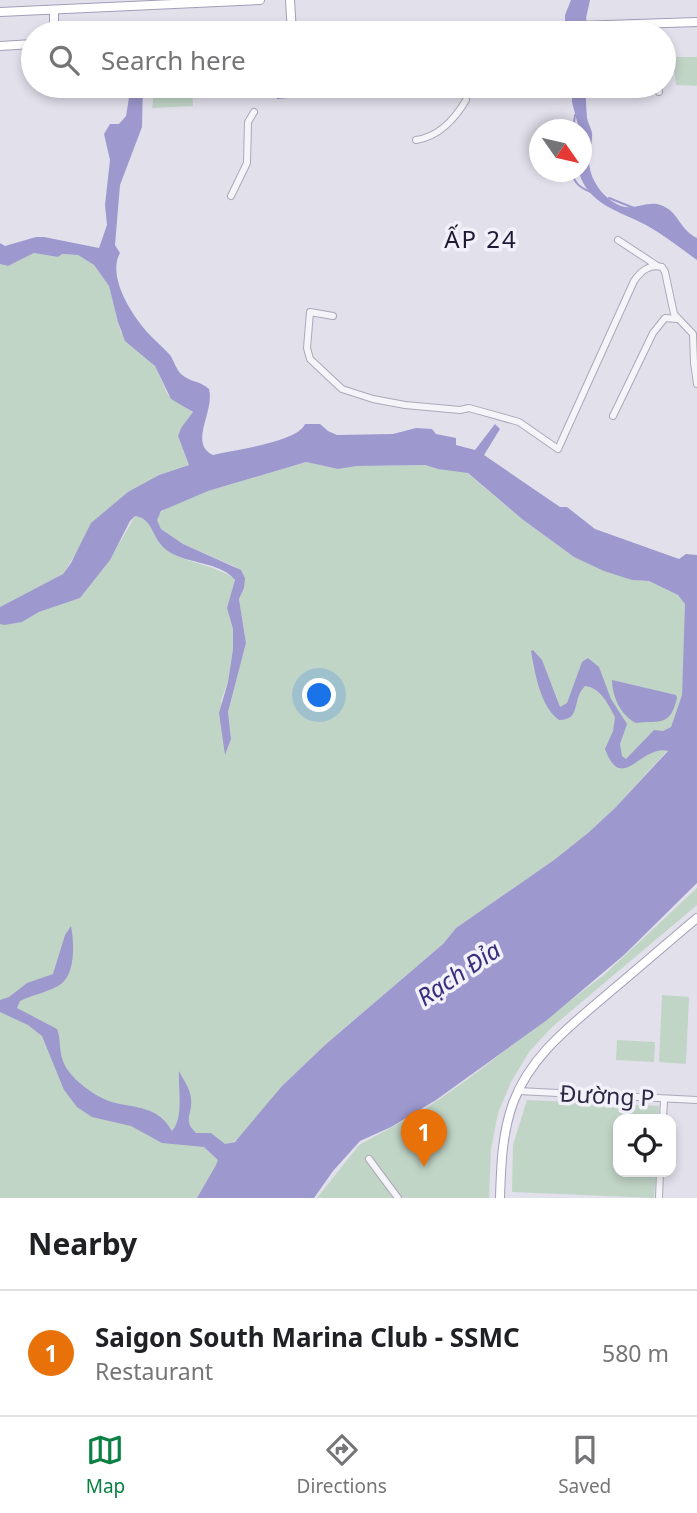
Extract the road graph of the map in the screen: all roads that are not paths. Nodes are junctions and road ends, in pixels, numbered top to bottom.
1 (260, 0) edge
2 (290, 0) edge
3 (54, 11) junction
4 (0, 12) edge
5 (54, 21) edge
6 (291, 21) edge
7 (697, 22) edge
8 (676, 25) edge
9 (21, 45) edge
10 (0, 46) edge
11 (466, 100) dead end
12 (254, 112) dead end
13 (416, 140) dead end
14 (231, 196) dead end
15 (618, 240) dead end
16 (656, 265) junction
17 (333, 316) dead end
18 (677, 318) junction
19 (697, 384) edge
20 (613, 415) dead end
21 (697, 918) edge
22 (518, 1091) junction
23 (664, 1099) junction
24 (697, 1100) edge
25 (663, 1114) edge
26 (369, 1159) dead end
27 (660, 1177) edge
28 (398, 1198) edge
29 (500, 1198) edge
30 (659, 1198) edge

1 - 3 main road
2 - 6 main road
3 - 4 main road
3 - 5 main road
7 - 8 main road
9 - 10 main road
11 - 13 street
12 - 14 street
15 - 16 street
16 - 17 street
16 - 18 street
18 - 19 street
18 - 20 street
21 - 22 main road
22 - 23 street, Đường P
22 - 29 main road
23 - 24 street, Đường P
23 - 25 street
26 - 28 street
27 - 30 street

